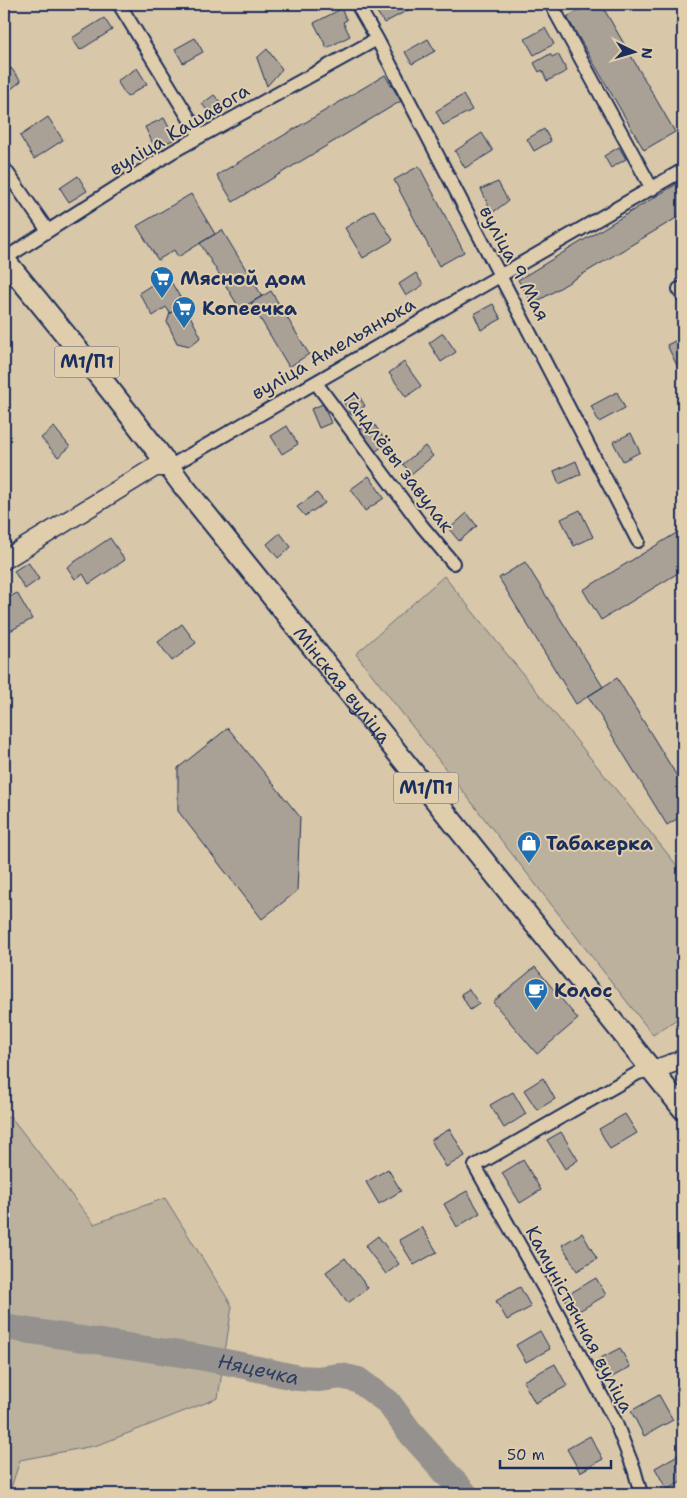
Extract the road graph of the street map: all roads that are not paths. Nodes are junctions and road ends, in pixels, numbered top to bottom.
1 (119, 4) edge
2 (356, 4) edge
3 (550, 4) edge
4 (377, 39) junction
5 (200, 136) junction
6 (4, 168) edge
7 (683, 170) edge
8 (652, 189) junction
9 (48, 231) junction
10 (4, 259) edge
11 (501, 276) junction
12 (316, 383) junction
13 (168, 467) junction
14 (638, 541) dead end
15 (4, 560) edge
16 (453, 563) dead end
17 (683, 1058) edge
18 (653, 1070) junction
19 (683, 1109) edge
20 (641, 1494) edge

1 - 5 street
2 - 4 street, вуліца 9 Мая
3 - 8 street
4 - 5 street, вуліца Кашавога
4 - 11 street, вуліца 9 Мая
5 - 9 street, вуліца Кашавога
6 - 9 street
7 - 8 street, вуліца Амельянюка
8 - 11 street, вуліца Амельянюка
9 - 10 street, вуліца Кашавога
10 - 13 main road, Мінская вуліца / М1/П1
11 - 12 street, вуліца Амельянюка
11 - 14 street, вуліца 9 Мая
12 - 13 street, вуліца Амельянюка
12 - 16 street, Гандлёвы завулак
13 - 15 street, вуліца Амельянюка
13 - 18 main road, Мінская вуліца / М1/П1
17 - 18 street
18 - 19 main road, Мінская вуліца / М1/П1
18 - 20 street, Камуністычная вуліца

